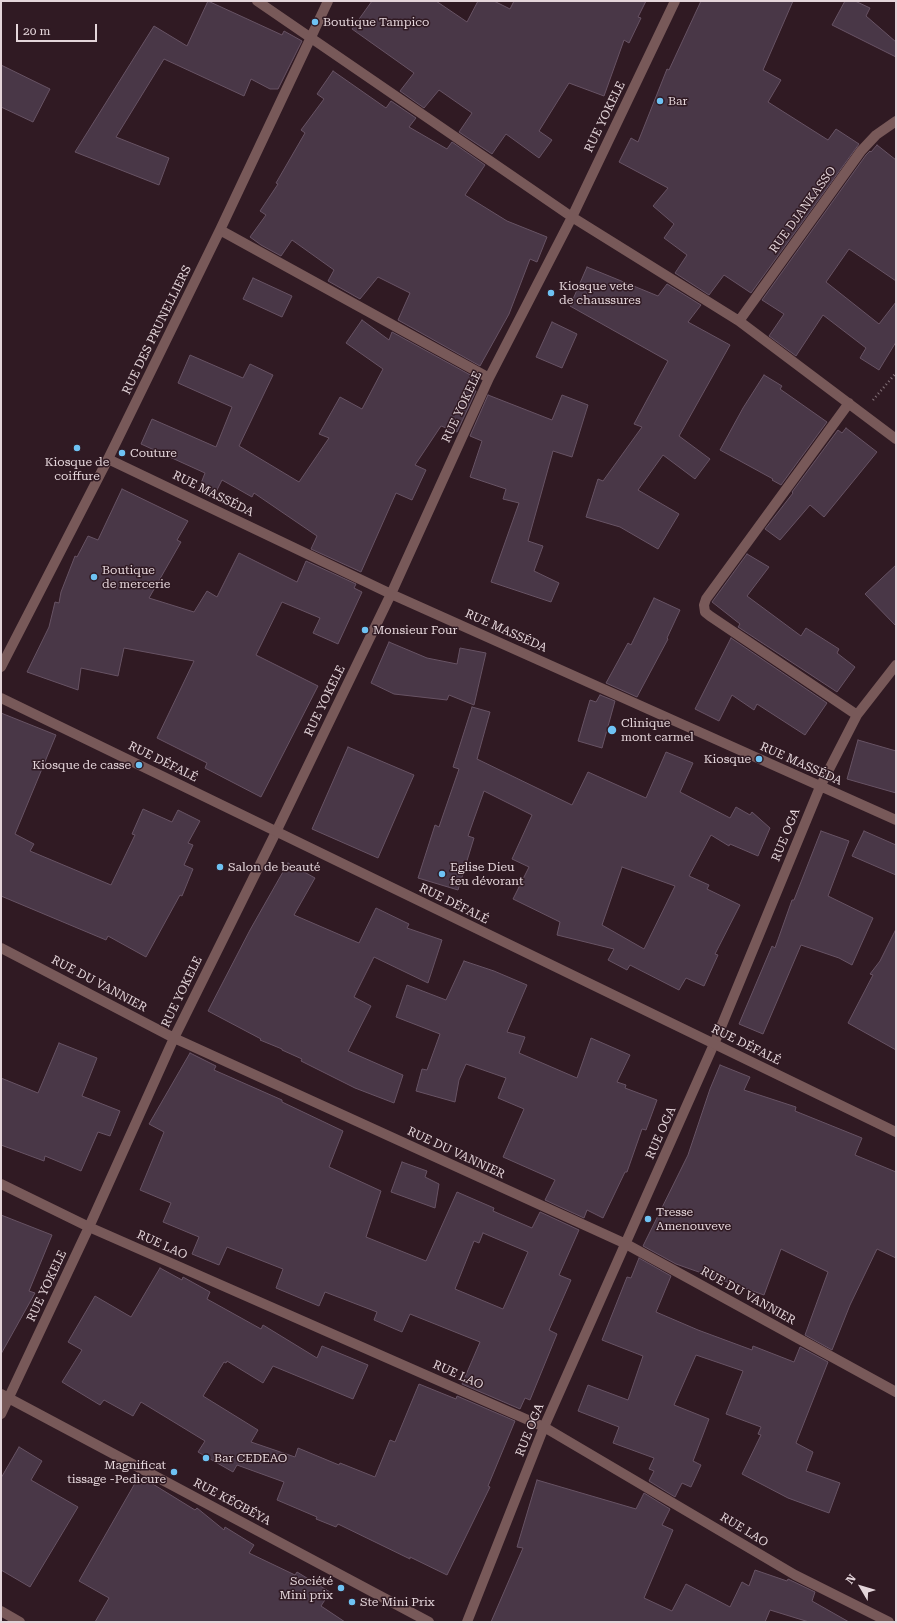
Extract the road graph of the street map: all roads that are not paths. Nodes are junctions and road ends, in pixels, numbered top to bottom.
1 (257, 1) edge
2 (328, 1) edge
3 (675, 1) edge
4 (312, 38) junction
5 (896, 121) edge
6 (572, 217) junction
7 (220, 230) junction
8 (739, 321) junction
9 (489, 378) junction
10 (849, 403) junction
11 (896, 439) edge
12 (108, 459) junction
13 (391, 594) junction
14 (896, 665) edge
15 (1, 667) edge
16 (1, 698) edge
17 (857, 715) junction
18 (820, 787) junction
19 (896, 820) edge
20 (276, 832) junction
21 (1, 948) edge
22 (174, 1038) junction
23 (714, 1044) junction
24 (896, 1132) edge
25 (1, 1184) edge
26 (89, 1227) junction
27 (626, 1244) junction
28 (896, 1392) edge
29 (5, 1396) edge
30 (1, 1414) edge
31 (544, 1427) junction
32 (1, 1611) edge
33 (20, 1622) edge
34 (429, 1622) edge
35 (467, 1622) edge
36 (889, 1622) edge

1 - 4 street
2 - 4 street, RUE DES PRUNELLIERS
3 - 6 street, RUE YOKELE
4 - 6 street
4 - 7 street, RUE DES PRUNELLIERS
5 - 8 street, RUE DJANKASSO
6 - 8 street
6 - 9 street, RUE YOKELE
7 - 9 street
7 - 12 street, RUE DES PRUNELLIERS
8 - 10 street
9 - 13 street, RUE YOKELE
10 - 11 street
10 - 17 street
12 - 13 street, RUE MASSÉDA
12 - 15 street, RUE DES PRUNELLIERS
13 - 18 street, RUE MASSÉDA
13 - 20 street, RUE YOKELE
14 - 17 street, RUE OGA
16 - 20 street, RUE DÉFALÉ
17 - 18 street, RUE OGA
18 - 19 street, RUE MASSÉDA
18 - 23 street, RUE OGA
20 - 22 street, RUE YOKELE
20 - 23 street, RUE DÉFALÉ
21 - 22 street, RUE DU VANNIER
22 - 26 street, RUE YOKELE
22 - 27 street, RUE DU VANNIER
23 - 24 street, RUE DÉFALÉ
23 - 27 street, RUE OGA
25 - 26 street, RUE LAO
26 - 29 street, RUE YOKELE
26 - 31 street, RUE LAO
27 - 28 street, RUE DU VANNIER
27 - 31 street, RUE OGA
29 - 30 street, RUE YOKELE
29 - 34 street, RUE KÉGBÉYA
31 - 35 street, RUE OGA
31 - 36 street, RUE LAO
32 - 33 street

